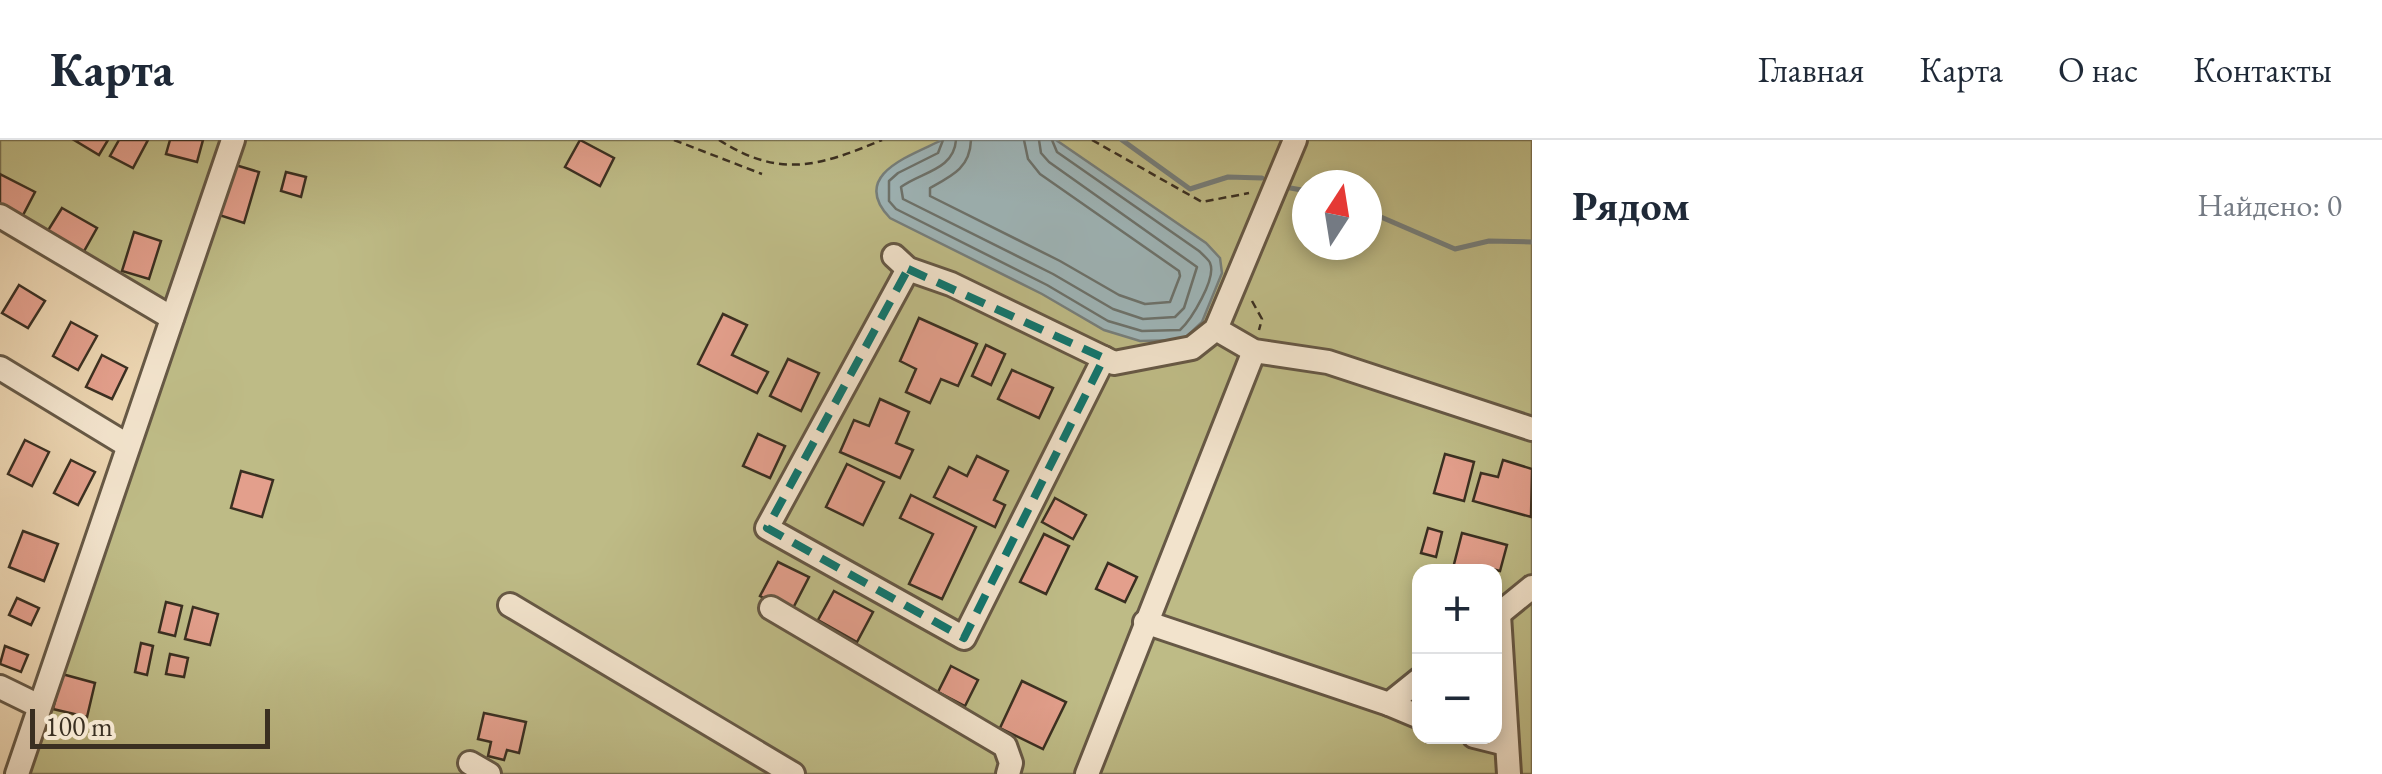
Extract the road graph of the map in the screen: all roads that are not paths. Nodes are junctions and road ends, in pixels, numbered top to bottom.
1 (233, 140) edge
2 (1294, 140) edge
3 (0, 216) edge
4 (172, 318) junction
5 (1216, 329) junction
6 (1254, 350) junction
7 (1109, 360) junction
8 (0, 368) edge
9 (1532, 429) edge
10 (127, 445) junction
11 (1532, 587) edge
12 (510, 605) dead end
13 (771, 608) dead end
14 (1502, 613) edge
15 (1145, 622) junction
16 (1500, 654) edge
17 (1412, 685) edge
18 (0, 687) edge
19 (1388, 704) junction
20 (38, 706) junction
21 (1412, 713) edge
22 (1502, 743) edge
23 (1506, 744) junction
24 (17, 774) edge
25 (793, 774) edge
26 (1008, 774) edge
27 (1088, 774) edge
28 (1509, 774) edge

1 - 4 street
2 - 5 street
3 - 4 street
4 - 10 street
5 - 6 street
5 - 7 street
6 - 9 street
6 - 15 street
7 - 7 street
8 - 10 street
10 - 20 street
11 - 14 street
12 - 25 street
13 - 26 street
15 - 19 street
15 - 27 street
16 - 23 street
17 - 19 street
18 - 20 street
19 - 21 street
20 - 24 street
22 - 23 street
23 - 28 street

